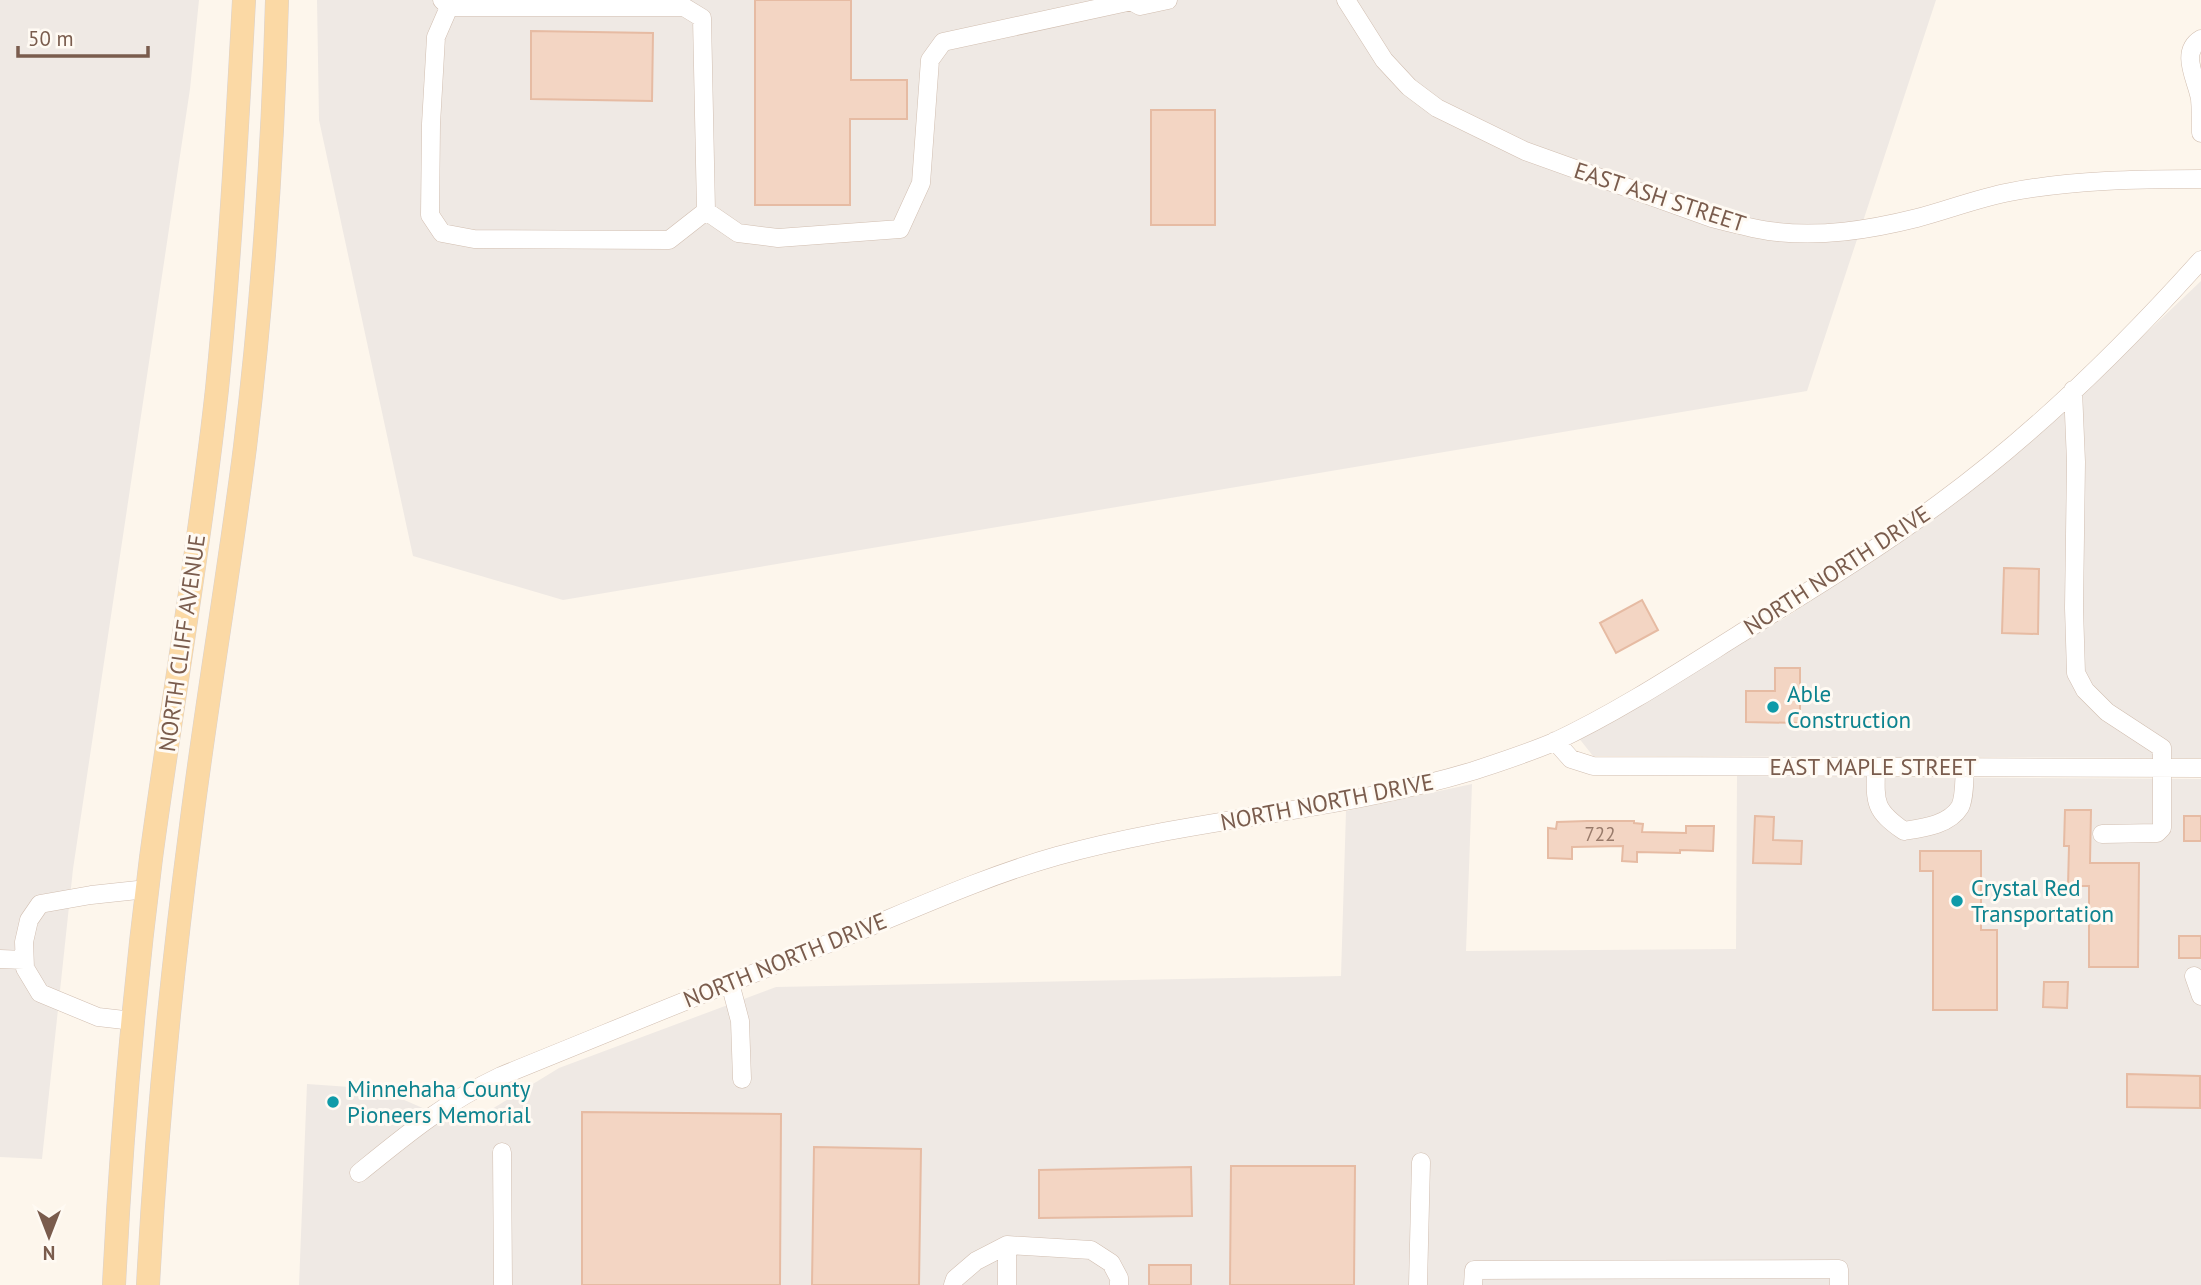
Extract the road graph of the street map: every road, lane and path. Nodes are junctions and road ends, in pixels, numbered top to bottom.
1 (244, 0) edge
2 (277, 0) edge
3 (1168, 0) edge
4 (1346, 0) edge
5 (1130, 1) edge
6 (446, 4) edge
7 (2201, 39) edge
8 (2201, 133) edge
9 (2201, 179) edge
10 (706, 211) junction
11 (2201, 260) edge
12 (2073, 390) junction
13 (1555, 741) junction
14 (1876, 767) junction
15 (1965, 767) junction
16 (2162, 768) junction
17 (2201, 768) edge
18 (2102, 834) dead end
19 (147, 889) junction
20 (0, 959) edge
21 (24, 960) junction
22 (2194, 976) dead end
23 (730, 983) junction
24 (2201, 996) edge
25 (133, 1021) junction
26 (742, 1079) dead end
27 (502, 1152) dead end
28 (1421, 1162) dead end
29 (359, 1173) dead end
30 (1007, 1245) junction
31 (114, 1285) edge
32 (148, 1285) edge
33 (503, 1285) edge
34 (953, 1285) edge
35 (1007, 1285) edge
36 (1119, 1285) edge
37 (1418, 1285) edge
38 (1474, 1285) edge
39 (1839, 1285) edge

1 - 19 main road, NORTH CLIFF AVENUE
2 - 32 main road, NORTH CLIFF AVENUE
3 - 5 street
4 - 9 street, EAST ASH STREET
5 - 10 street
6 - 10 street
6 - 10 street
7 - 8 street
11 - 12 street, NORTH NORTH DRIVE
12 - 13 street, NORTH NORTH DRIVE
12 - 16 street
13 - 14 street, EAST MAPLE STREET
13 - 23 street, NORTH NORTH DRIVE
14 - 15 street, EAST MAPLE STREET
14 - 15 street
15 - 16 street, EAST MAPLE STREET
16 - 17 street, EAST MAPLE STREET
16 - 18 street
19 - 21 street
19 - 25 main road, NORTH CLIFF AVENUE
20 - 21 street
21 - 25 street
22 - 24 street
23 - 26 street
23 - 29 street, NORTH NORTH DRIVE
25 - 31 main road, NORTH CLIFF AVENUE
27 - 33 street
28 - 37 street
30 - 34 street
30 - 35 street
30 - 36 street
38 - 39 street

